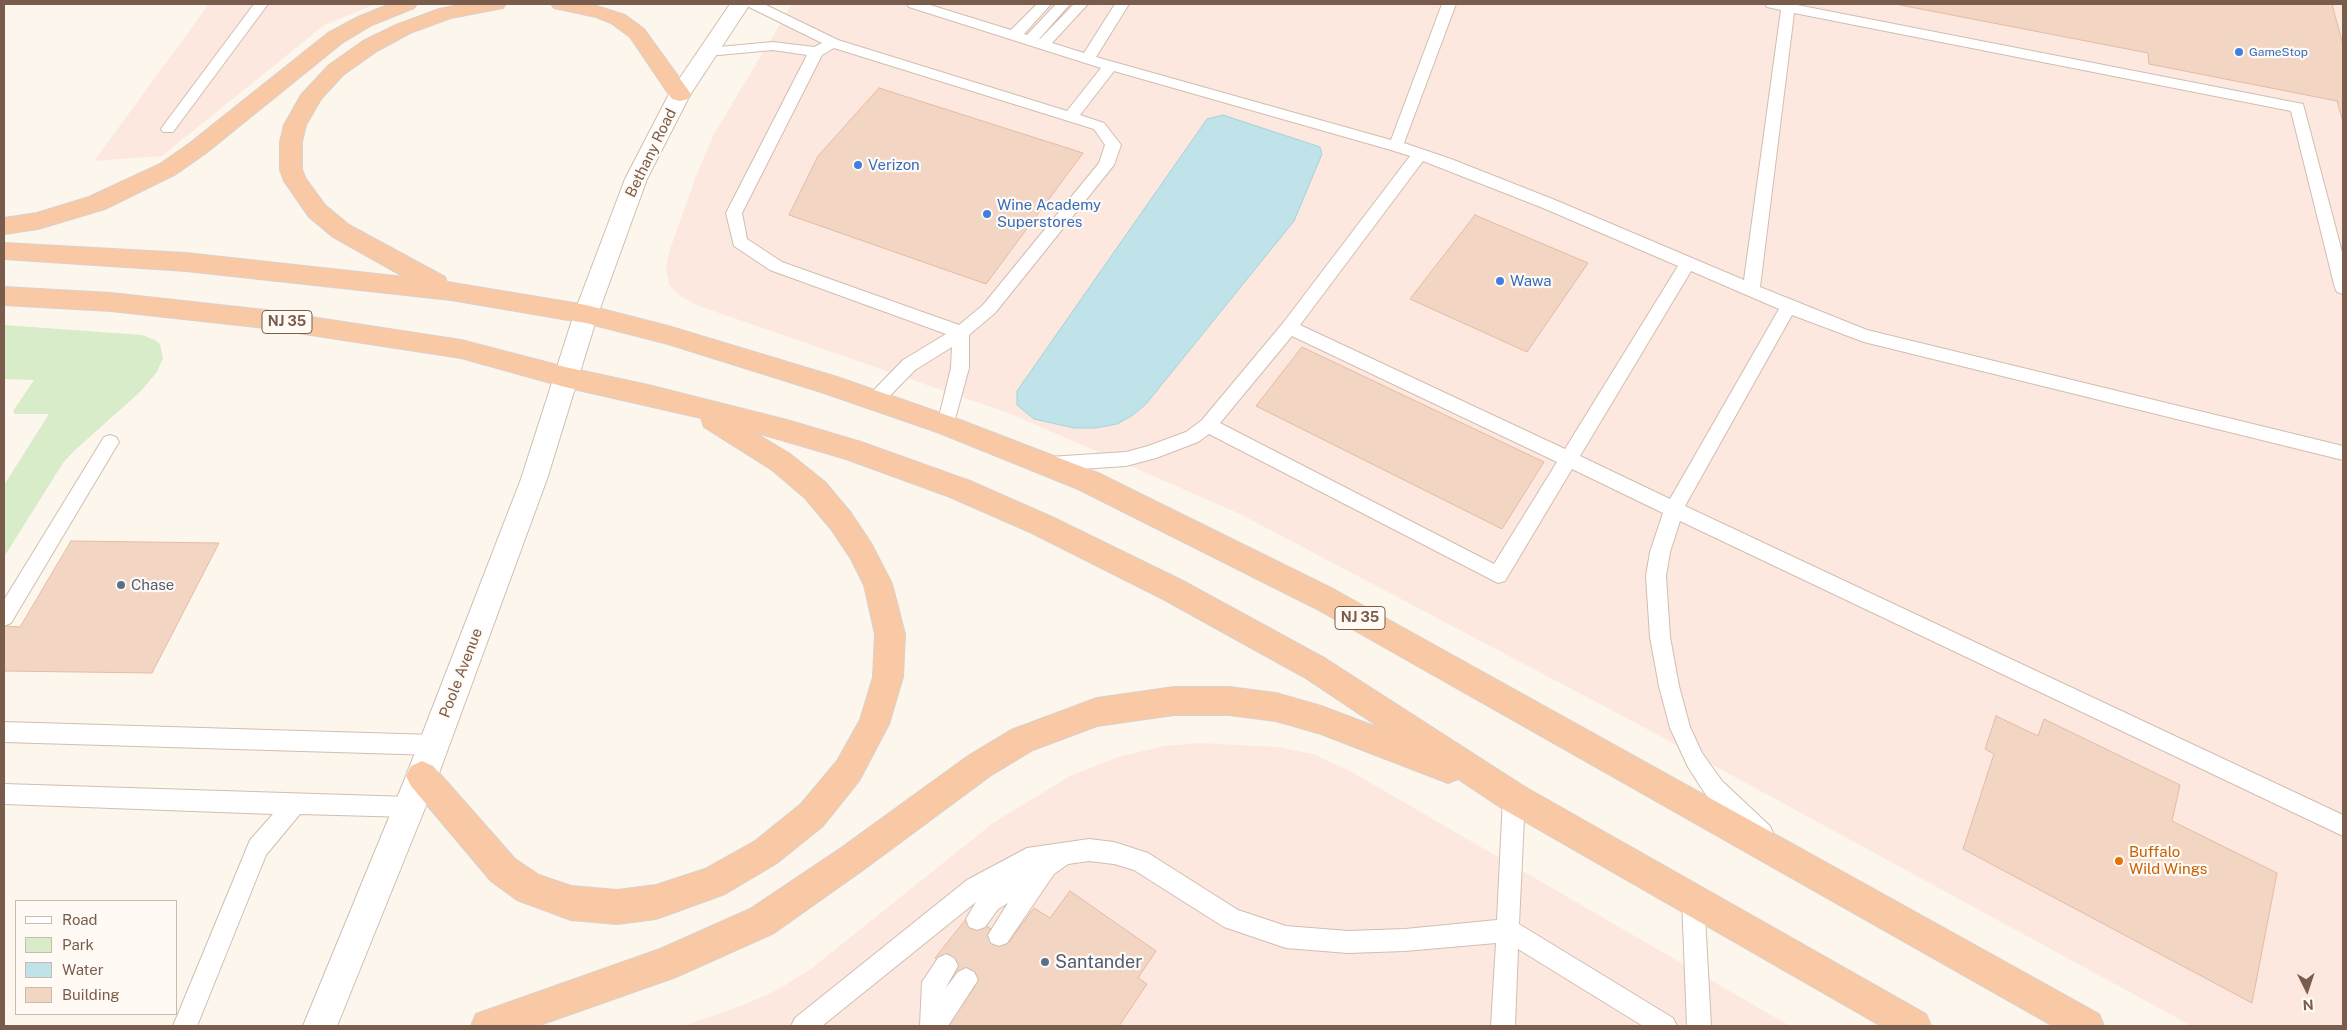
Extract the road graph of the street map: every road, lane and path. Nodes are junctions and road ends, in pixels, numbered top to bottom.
1 (261, 4) edge
2 (407, 4) edge
3 (496, 4) edge
4 (561, 4) edge
5 (740, 4) edge
6 (754, 4) edge
7 (914, 4) edge
8 (1044, 4) edge
9 (1063, 4) edge
10 (1080, 4) edge
11 (1122, 4) edge
12 (1449, 4) edge
13 (1772, 4) edge
14 (1788, 7) junction
15 (1014, 36) junction
16 (1028, 40) junction
17 (833, 43) junction
18 (1043, 45) junction
19 (708, 52) junction
20 (816, 52) junction
21 (1087, 59) junction
22 (1110, 66) junction
23 (680, 94) junction
24 (1070, 117) junction
25 (168, 129) dead end
26 (1396, 146) junction
27 (1420, 154) junction
28 (4, 226) edge
29 (4, 251) edge
30 (1688, 263) junction
31 (2343, 288) edge
32 (1751, 290) junction
33 (451, 291) junction
34 (4, 296) edge
35 (1788, 306) junction
36 (586, 314) junction
37 (1289, 327) junction
38 (961, 333) junction
39 (565, 377) junction
40 (875, 400) junction
41 (688, 405) junction
42 (946, 424) junction
43 (1208, 425) junction
44 (110, 442) dead end
45 (2343, 453) edge
46 (1568, 459) junction
47 (1049, 464) junction
48 (1674, 509) junction
49 (4, 617) edge
50 (4, 732) edge
51 (434, 745) junction
52 (422, 776) junction
53 (1507, 792) junction
54 (4, 794) edge
55 (295, 804) junction
56 (410, 807) junction
57 (2343, 826) edge
58 (1058, 859) junction
59 (1797, 863) junction
60 (1693, 899) junction
61 (977, 919) dead end
62 (1508, 930) junction
63 (999, 935) dead end
64 (1286, 937) joint
65 (946, 966) dead end
66 (966, 980) dead end
67 (185, 1026) edge
68 (320, 1026) edge
69 (488, 1026) edge
70 (803, 1026) edge
71 (933, 1026) edge
72 (1503, 1026) edge
73 (1665, 1026) edge
74 (1699, 1026) edge
75 (1914, 1026) edge
76 (2087, 1026) edge

1 - 25 lane
2 - 28 highway
3 - 33 highway
4 - 23 highway
5 - 19 street, Bethany Road
6 - 17 lane
7 - 15 lane
8 - 15 lane
9 - 16 lane
10 - 18 lane
11 - 21 lane
12 - 26 lane
13 - 14 lane
14 - 31 lane
14 - 32 lane
15 - 16 lane
16 - 18 lane
17 - 20 lane
17 - 24 lane
18 - 21 lane
19 - 20 lane
19 - 23 street, Bethany Road
20 - 38 lane
21 - 22 lane
22 - 24 lane
22 - 26 lane
23 - 36 street, Bethany Road
24 - 38 lane
26 - 27 lane
27 - 30 lane
27 - 37 lane
29 - 33 highway, NJ 35
30 - 32 lane
30 - 46 lane
32 - 35 lane
33 - 36 highway, NJ 35
34 - 39 highway, NJ 35
35 - 45 lane
35 - 48 lane
36 - 39 street, Poole Avenue
36 - 40 highway, NJ 35
37 - 43 lane
37 - 46 lane
38 - 40 lane
38 - 42 lane
39 - 41 highway, NJ 35
39 - 51 street, Poole Avenue
40 - 42 highway, NJ 35
41 - 52 highway
41 - 53 highway, NJ 35
42 - 47 highway, NJ 35
43 - 46 lane
43 - 47 lane
44 - 49 lane
46 - 48 lane
47 - 59 highway, NJ 35
48 - 57 lane
48 - 59 lane
50 - 51 lane
51 - 52 street, Poole Avenue
52 - 56 street, Poole Avenue
53 - 60 highway, NJ 35
53 - 62 lane
53 - 69 highway
54 - 55 lane
55 - 56 lane
55 - 67 lane
56 - 68 street, Poole Avenue
58 - 61 lane
58 - 63 lane
58 - 64 lane
58 - 70 lane
59 - 76 highway, NJ 35
60 - 74 lane
60 - 75 highway, NJ 35
62 - 64 lane
62 - 72 lane
62 - 73 lane
65 - 71 lane
66 - 71 lane

